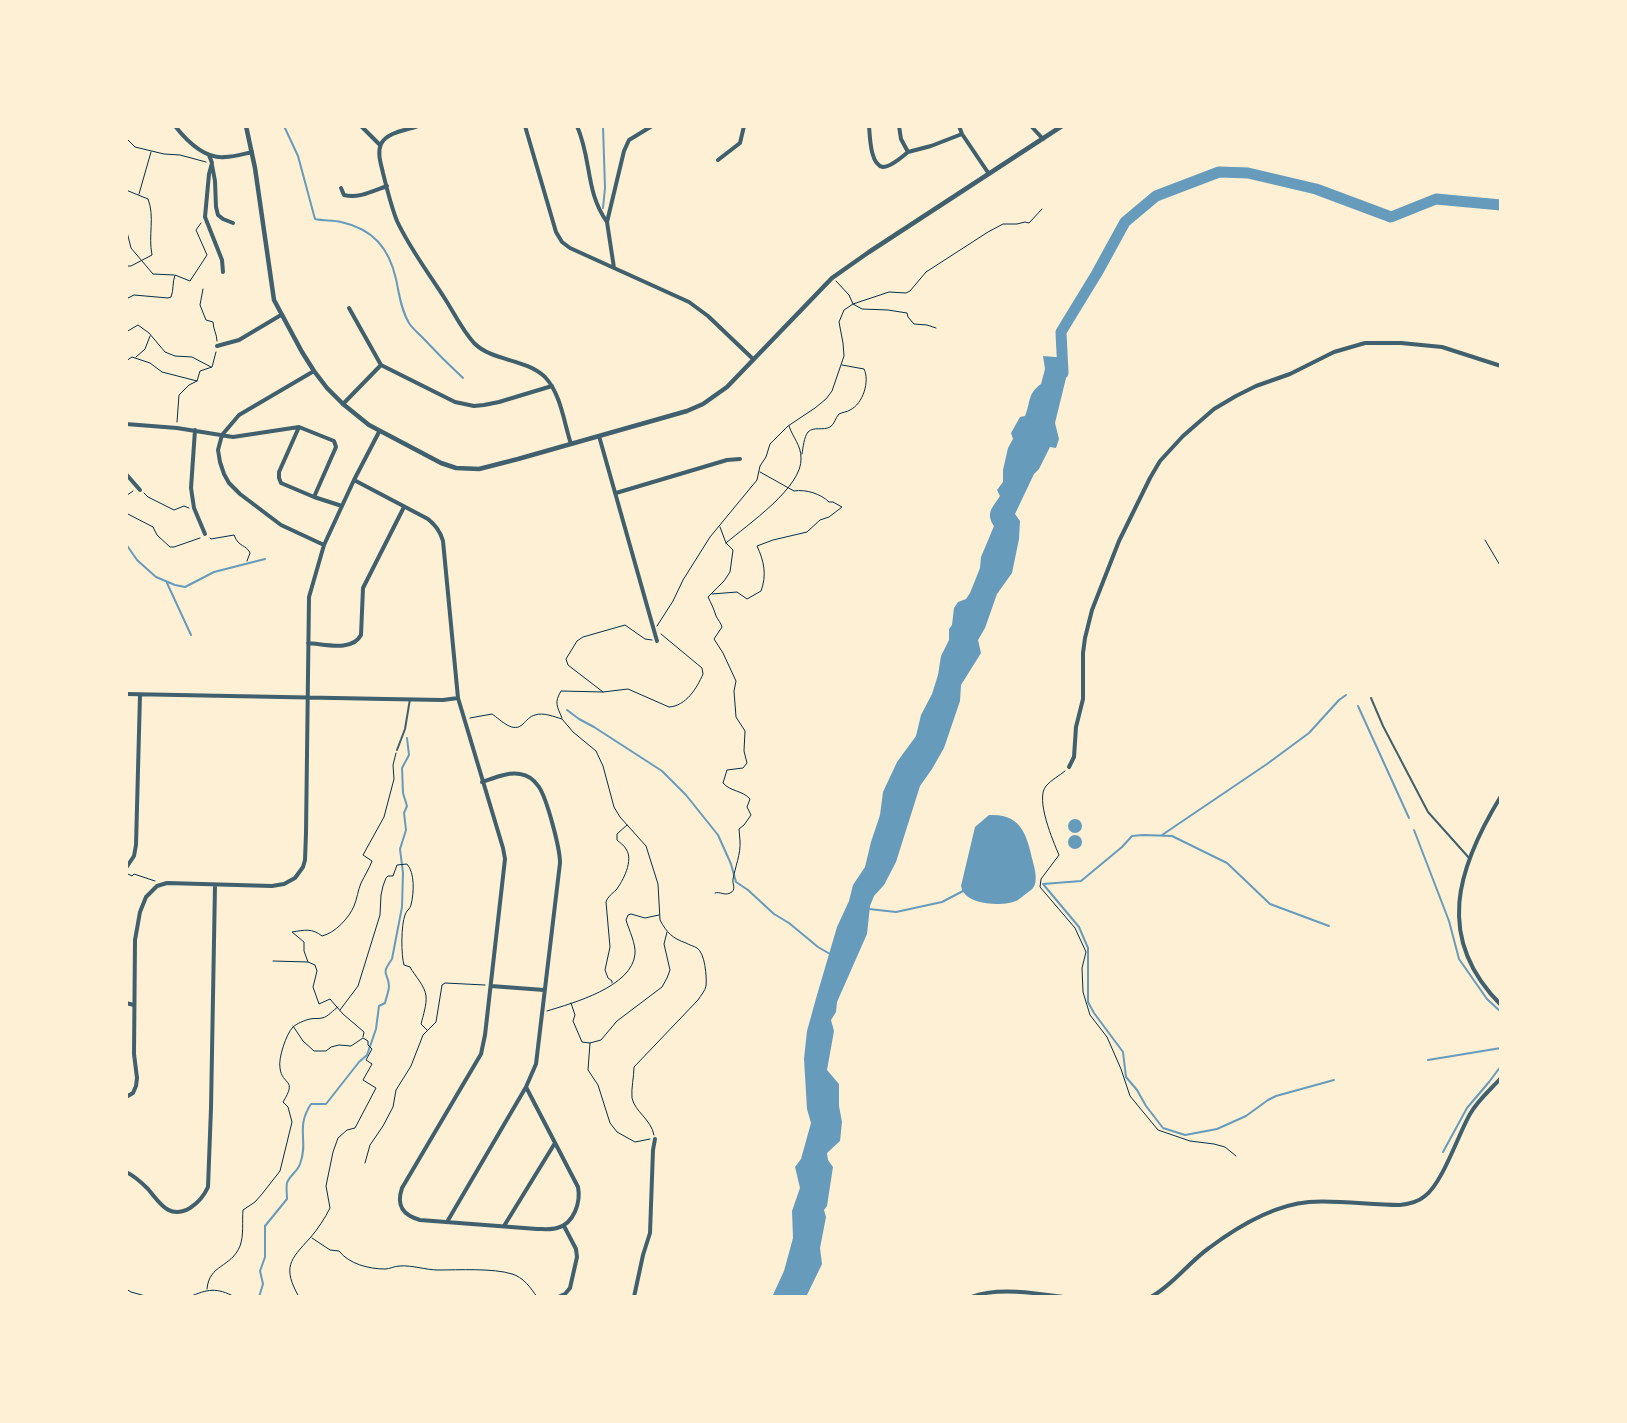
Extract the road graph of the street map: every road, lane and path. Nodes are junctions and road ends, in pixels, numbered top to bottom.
1 (175, 126) edge
2 (246, 126) edge
3 (361, 126) edge
4 (418, 126) edge
5 (525, 126) edge
6 (577, 126) edge
7 (652, 126) edge
8 (744, 126) edge
9 (869, 126) edge
10 (899, 126) edge
11 (959, 126) edge
12 (1031, 126) edge
13 (1062, 126) edge
14 (962, 134) junction
15 (126, 138) edge
16 (1043, 139) junction
17 (380, 145) junction
18 (151, 151) junction
19 (252, 152) junction
20 (908, 152) junction
21 (209, 155) junction
22 (718, 160) dead end
23 (212, 162) junction
24 (989, 174) junction
25 (386, 186) junction
26 (341, 188) dead end
27 (126, 190) edge
28 (139, 195) junction
29 (1042, 210) dead end
30 (205, 217) junction
31 (607, 222) junction
32 (233, 223) dead end
33 (126, 228) edge
34 (141, 261) junction
35 (126, 266) edge
36 (614, 268) junction
37 (223, 272) dead end
38 (175, 275) junction
39 (832, 278) junction
40 (203, 289) dead end
41 (126, 299) edge
42 (853, 304) junction
43 (349, 308) dead end
44 (281, 315) junction
45 (936, 328) dead end
46 (126, 332) edge
47 (151, 335) junction
48 (217, 346) junction
49 (135, 358) junction
50 (753, 359) junction
51 (126, 360) edge
52 (381, 365) junction
53 (842, 365) junction
54 (1501, 366) edge
55 (212, 367) junction
56 (314, 371) junction
57 (197, 381) junction
58 (552, 386) junction
59 (342, 404) junction
60 (126, 424) edge
61 (788, 426) junction
62 (299, 427) junction
63 (176, 428) junction
64 (195, 430) junction
65 (379, 432) junction
66 (222, 435) junction
67 (599, 436) junction
68 (570, 444) junction
69 (801, 456) junction
70 (740, 459) dead end
71 (759, 471) junction
72 (126, 474) edge
73 (354, 480) junction
74 (788, 488) junction
75 (140, 490) junction
76 (616, 494) junction
77 (126, 496) edge
78 (314, 496) junction
79 (342, 506) junction
80 (404, 507) junction
81 (194, 508) junction
82 (126, 513) edge
83 (719, 526) junction
84 (206, 534) junction
85 (1485, 540) dead end
86 (726, 543) junction
87 (324, 545) junction
88 (247, 561) dead end
89 (1501, 566) edge
90 (711, 594) junction
91 (655, 629) junction
92 (657, 641) joint
93 (308, 643) junction
94 (603, 692) junction
95 (126, 694) edge
96 (140, 695) junction
97 (307, 697) junction
98 (458, 698) junction
99 (1370, 698) dead end
100 (410, 699) junction
101 (562, 719) junction
102 (464, 720) junction
103 (397, 750) joint
104 (1069, 767) joint
105 (482, 782) junction
106 (1501, 796) edge
107 (628, 825) junction
108 (1470, 858) junction
109 (126, 868) edge
110 (126, 873) edge
111 (215, 885) junction
112 (157, 886) junction
113 (715, 893) dead end
114 (660, 915) junction
115 (667, 932) junction
116 (272, 960) dead end
117 (308, 962) junction
118 (612, 983) junction
119 (491, 986) junction
120 (544, 990) junction
121 (126, 1003) edge
122 (571, 1004) junction
123 (1501, 1004) edge
124 (134, 1005) junction
125 (338, 1007) junction
126 (340, 1010) junction
127 (542, 1013) junction
128 (293, 1026) junction
129 (427, 1030) junction
130 (363, 1038) junction
131 (590, 1043) junction
132 (1501, 1078) edge
133 (526, 1087) junction
134 (126, 1097) edge
135 (655, 1138) junction
136 (554, 1143) junction
137 (1236, 1156) dead end
138 (365, 1163) dead end
139 (126, 1172) edge
140 (447, 1222) junction
141 (504, 1226) junction
142 (564, 1226) junction
143 (311, 1237) junction
144 (126, 1289) edge
145 (207, 1289) junction
146 (149, 1297) edge
147 (189, 1297) edge
148 (235, 1297) edge
149 (299, 1297) edge
150 (354, 1297) edge
151 (362, 1297) edge
152 (538, 1297) edge
153 (558, 1297) edge
154 (634, 1297) edge
155 (971, 1297) edge
156 (1063, 1297) edge
157 (1151, 1297) edge

1 - 21 street
2 - 19 street
3 - 17 street
4 - 17 street
5 - 36 street
6 - 31 street
7 - 31 street
8 - 22 street
9 - 20 street
10 - 20 street
11 - 14 street
12 - 16 street
13 - 16 street
14 - 20 street
14 - 24 street
15 - 18 path
16 - 24 street
17 - 25 street
18 - 23 path
18 - 28 path
19 - 21 street
19 - 44 street
21 - 23 street
23 - 30 street
23 - 32 street
24 - 39 street
25 - 26 street
25 - 58 street
27 - 28 path
28 - 34 path
29 - 42 path
30 - 37 street
30 - 38 path
31 - 36 street
33 - 34 path
34 - 35 path
34 - 38 path
36 - 50 street
38 - 41 path
39 - 42 path
39 - 50 street
40 - 48 path
42 - 45 path
42 - 53 path
43 - 52 street
44 - 48 street
44 - 56 street
46 - 47 path
47 - 49 path
47 - 55 path
48 - 55 path
49 - 51 path
49 - 57 path
50 - 67 street
52 - 58 street
52 - 59 street
53 - 61 path
53 - 69 path
54 - 104 street
55 - 57 path
56 - 59 street
56 - 66 street
57 - 63 path
58 - 68 street
59 - 65 street
60 - 63 street
61 - 69 path
61 - 71 path
62 - 66 street
62 - 78 street
62 - 78 street
63 - 64 street
64 - 66 street
64 - 81 street
65 - 68 street
65 - 73 street
66 - 87 street
67 - 68 street
67 - 76 street
69 - 74 path
70 - 76 street
71 - 74 path
71 - 83 path
72 - 75 street
73 - 79 street
73 - 80 street
74 - 86 path
74 - 90 path
75 - 77 path
75 - 81 path
76 - 91 street
78 - 79 street
79 - 87 street
80 - 93 street
80 - 98 street
81 - 84 street
82 - 84 path
83 - 86 path
83 - 91 path
84 - 88 path
85 - 89 path
86 - 90 path
87 - 93 street
90 - 113 path
91 - 92 street
91 - 94 path
92 - 94 path
93 - 97 street
94 - 101 path
95 - 96 street
96 - 97 street
96 - 109 street
97 - 100 street
97 - 111 street
98 - 100 street
98 - 102 street
99 - 108 lane
100 - 103 lane
101 - 102 path
101 - 107 path
102 - 105 street
103 - 117 path
104 - 137 path
105 - 119 street
105 - 120 street
106 - 108 street
107 - 114 path
107 - 118 path
108 - 123 street
110 - 112 path
111 - 112 street
111 - 139 street
112 - 124 street
114 - 115 path
114 - 118 path
115 - 131 path
115 - 135 path
116 - 117 path
117 - 125 path
118 - 122 path
119 - 120 street
119 - 129 path
119 - 140 street
120 - 127 street
121 - 124 street
122 - 127 path
122 - 131 path
124 - 134 street
125 - 126 path
125 - 128 path
126 - 129 path
126 - 130 path
127 - 133 street
128 - 130 path
128 - 145 path
129 - 138 path
130 - 143 path
131 - 135 path
132 - 157 street
133 - 136 street
133 - 140 street
135 - 154 street
136 - 141 street
136 - 142 street
140 - 141 street
141 - 142 street
142 - 153 street
143 - 149 path
143 - 152 path
144 - 146 path
145 - 147 path
145 - 148 path
150 - 151 path
155 - 156 street

